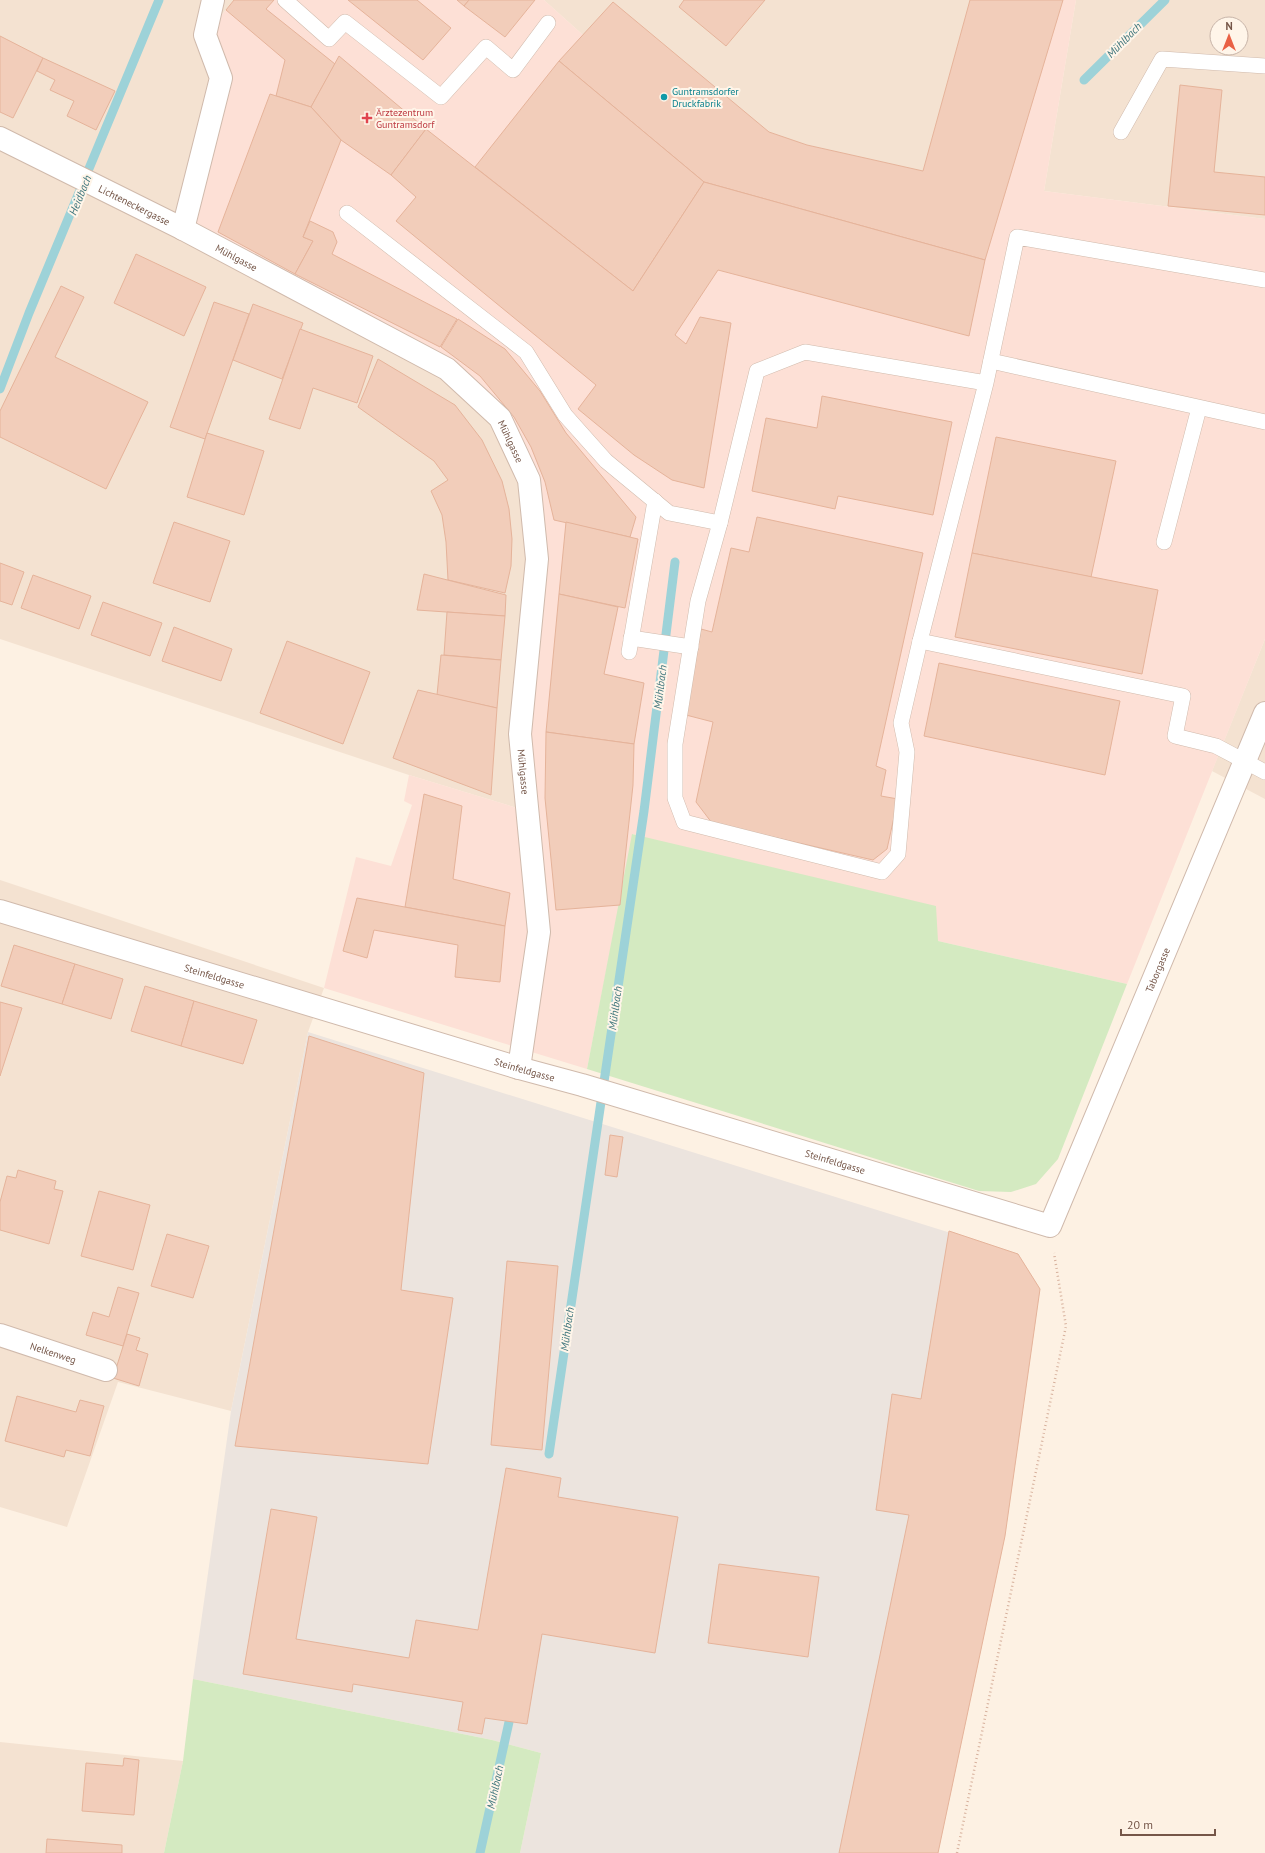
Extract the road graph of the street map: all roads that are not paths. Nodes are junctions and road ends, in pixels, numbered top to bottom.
1 (213, 0) edge
2 (285, 0) edge
3 (548, 23) dead end
4 (1265, 66) edge
5 (1121, 132) dead end
6 (0, 138) edge
7 (347, 213) dead end
8 (183, 229) junction
9 (1265, 280) edge
10 (991, 361) junction
11 (986, 383) junction
12 (1198, 408) junction
13 (1265, 422) edge
14 (655, 501) junction
15 (720, 523) junction
16 (1164, 542) dead end
17 (920, 641) junction
18 (684, 646) junction
19 (1265, 713) edge
20 (1245, 760) junction
21 (1265, 772) edge
22 (0, 911) edge
23 (519, 1068) junction
24 (1050, 1226) joint
25 (0, 1335) edge
26 (106, 1370) dead end

1 - 8 street
2 - 3 lane
4 - 5 lane
6 - 8 street, Lichteneckergasse
7 - 14 lane
8 - 23 street, Mühlgasse
9 - 10 lane
10 - 11 lane
10 - 12 lane
11 - 15 lane
11 - 17 lane
12 - 13 lane
12 - 16 lane
14 - 15 lane
14 - 18 lane
15 - 18 lane
17 - 18 lane
17 - 20 lane
19 - 20 street, Taborgasse
20 - 21 lane
20 - 24 street, Taborgasse
22 - 23 street, Steinfeldgasse
23 - 24 street, Steinfeldgasse
25 - 26 street, Nelkenweg

